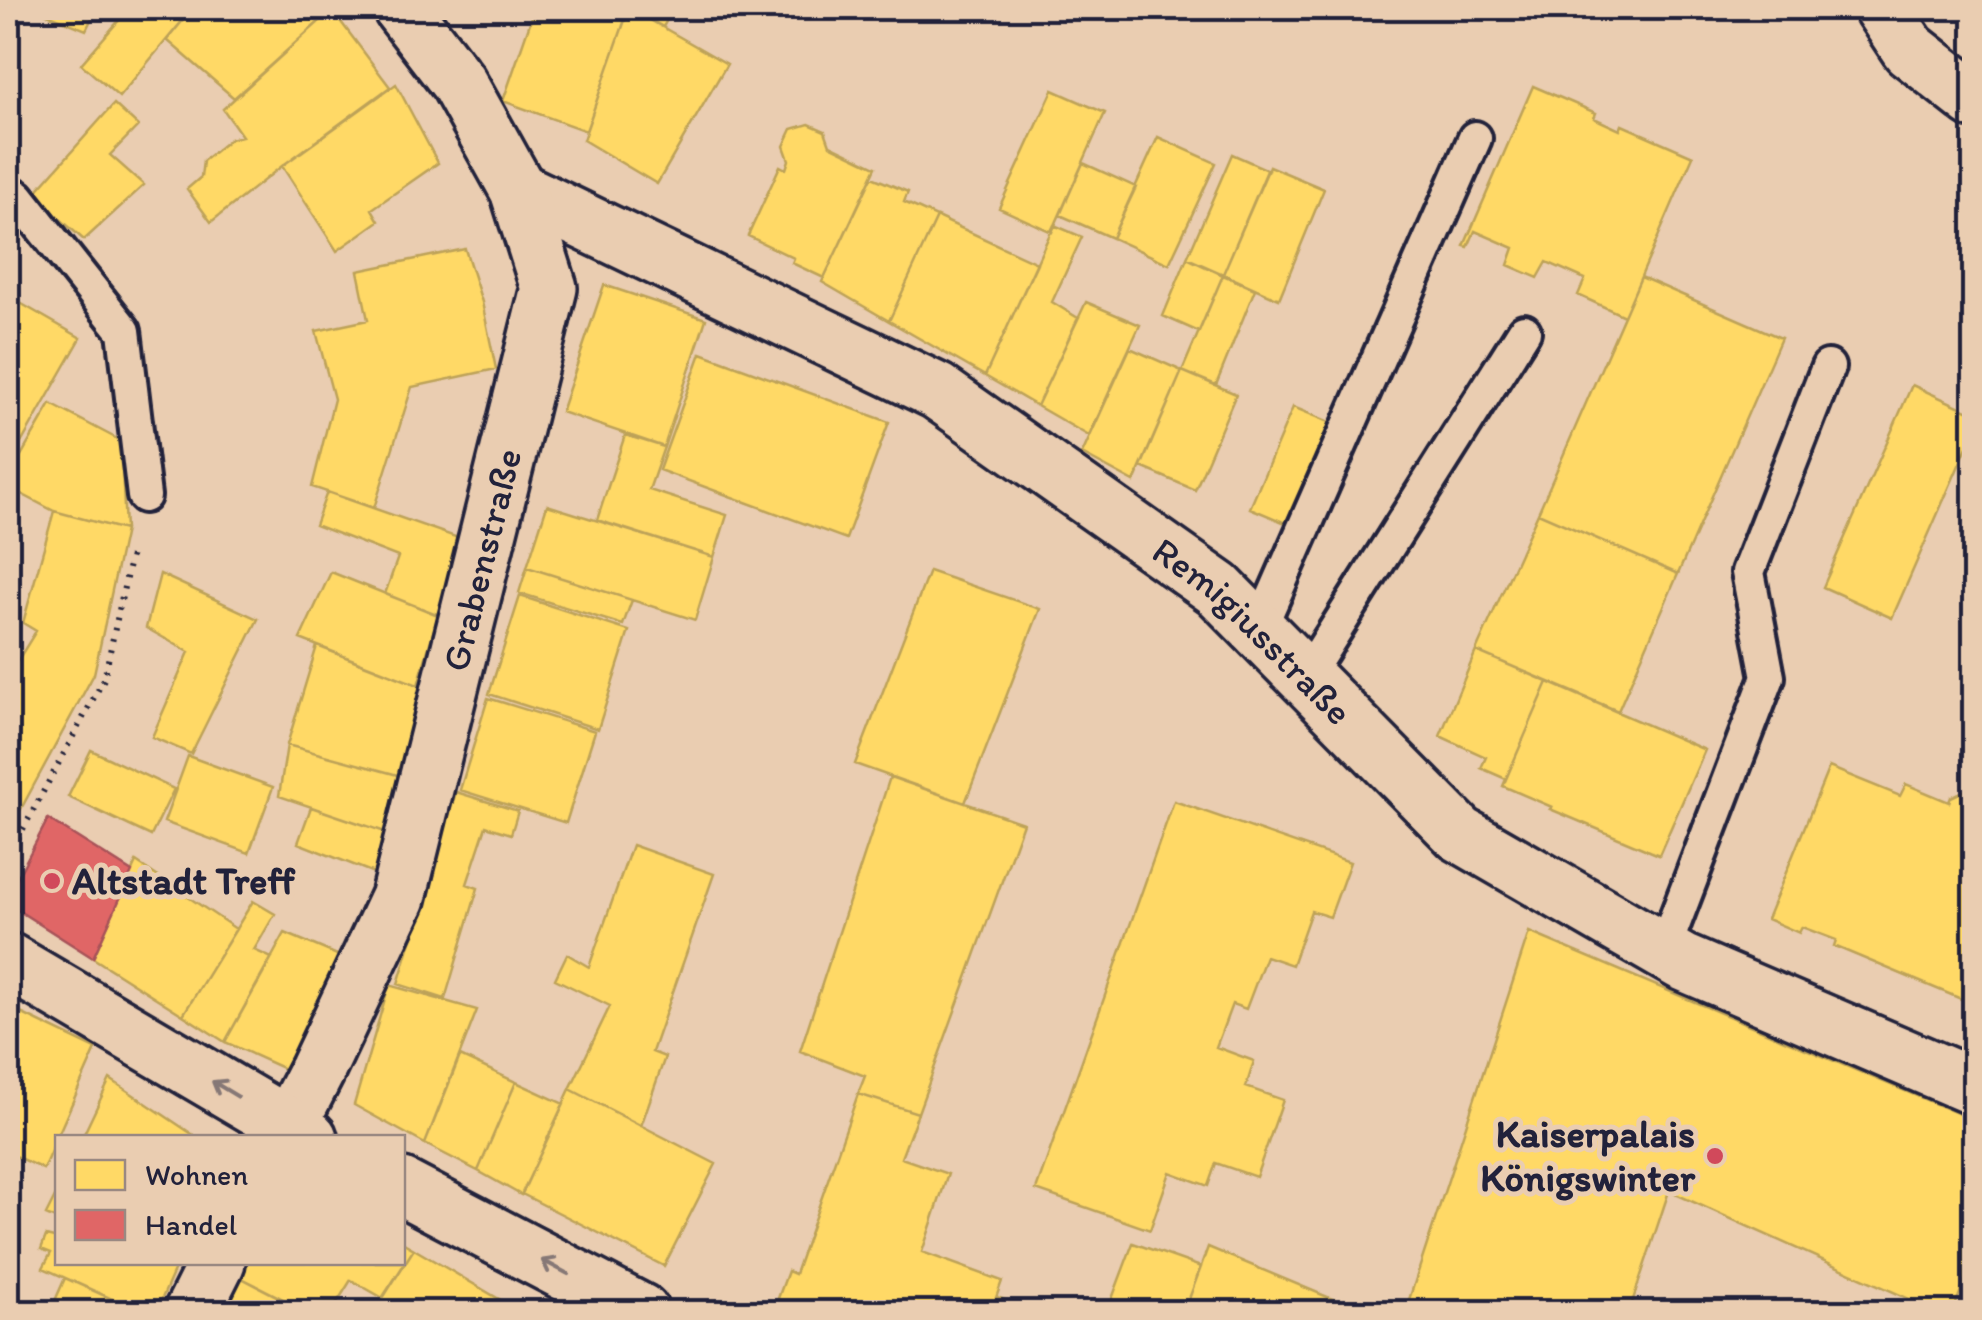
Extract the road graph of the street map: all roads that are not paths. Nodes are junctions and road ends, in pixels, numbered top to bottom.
1 (401, 8) edge
2 (1882, 8) edge
3 (1974, 100) edge
4 (1475, 138) dead end
5 (518, 190) junction
6 (8, 191) edge
7 (1524, 331) dead end
8 (1828, 367) dead end
9 (144, 496) road end
10 (1259, 630) junction
11 (1305, 678) junction
12 (1663, 952) junction
13 (8, 960) edge
14 (1974, 1087) edge
15 (293, 1134) edge
16 (405, 1189) edge
17 (215, 1265) edge
18 (192, 1312) edge
19 (641, 1312) edge

1 - 5 street, Grabenstraße
2 - 3 street
4 - 10 lane
5 - 10 street, Remigiusstraße
5 - 15 street, Grabenstraße
6 - 9 lane
7 - 11 lane
8 - 12 lane
10 - 11 street, Remigiusstraße
11 - 12 street, Remigiusstraße
12 - 14 street, Remigiusstraße
15 -> 13 street
19 -> 16 street
17 - 18 street

